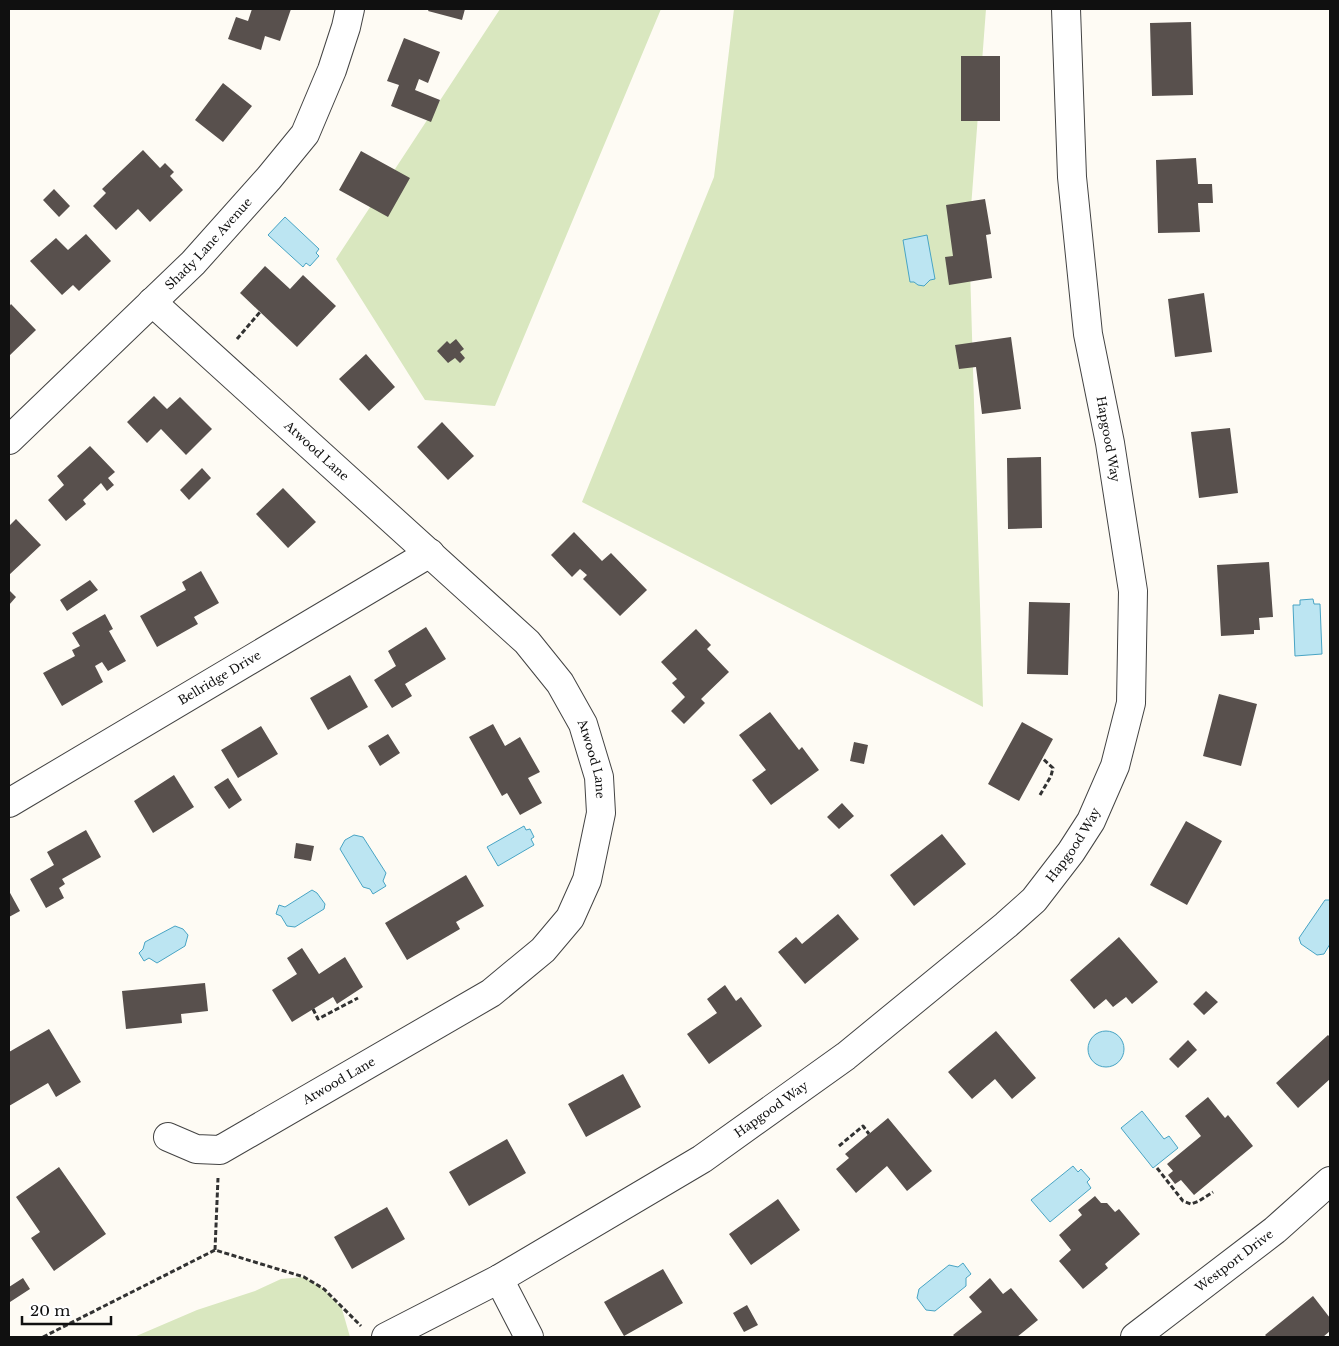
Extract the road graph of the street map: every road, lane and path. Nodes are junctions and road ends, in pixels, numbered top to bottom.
1 (350, 9) edge
2 (1066, 9) edge
3 (152, 302) junction
4 (260, 312) dead end
5 (237, 339) dead end
6 (9, 440) edge
7 (430, 553) junction
8 (1042, 758) dead end
9 (1040, 795) dead end
10 (9, 803) edge
11 (358, 998) dead end
12 (312, 1009) dead end
13 (869, 1134) dead end
14 (168, 1138) dead end
15 (839, 1146) dead end
16 (220, 1150) junction
17 (1157, 1168) dead end
18 (1330, 1181) edge
19 (1213, 1192) dead end
20 (214, 1250) junction
21 (499, 1279) junction
22 (376, 1334) edge
23 (43, 1337) edge
24 (528, 1337) edge
25 (1135, 1337) edge

1 - 3 street, Shady Lane Avenue
2 - 21 street, Hapgood Way
3 - 6 street, Shady Lane Avenue
3 - 7 street, Atwood Lane
4 - 5 path
7 - 10 street, Bellridge Drive
7 - 16 street, Atwood Lane
8 - 9 path
11 - 12 path
13 - 15 path
14 - 16 street
16 - 20 path
17 - 19 path
18 - 25 street, Westport Drive
20 - 22 path
20 - 23 path
21 - 22 street, Hapgood Way
21 - 24 street

